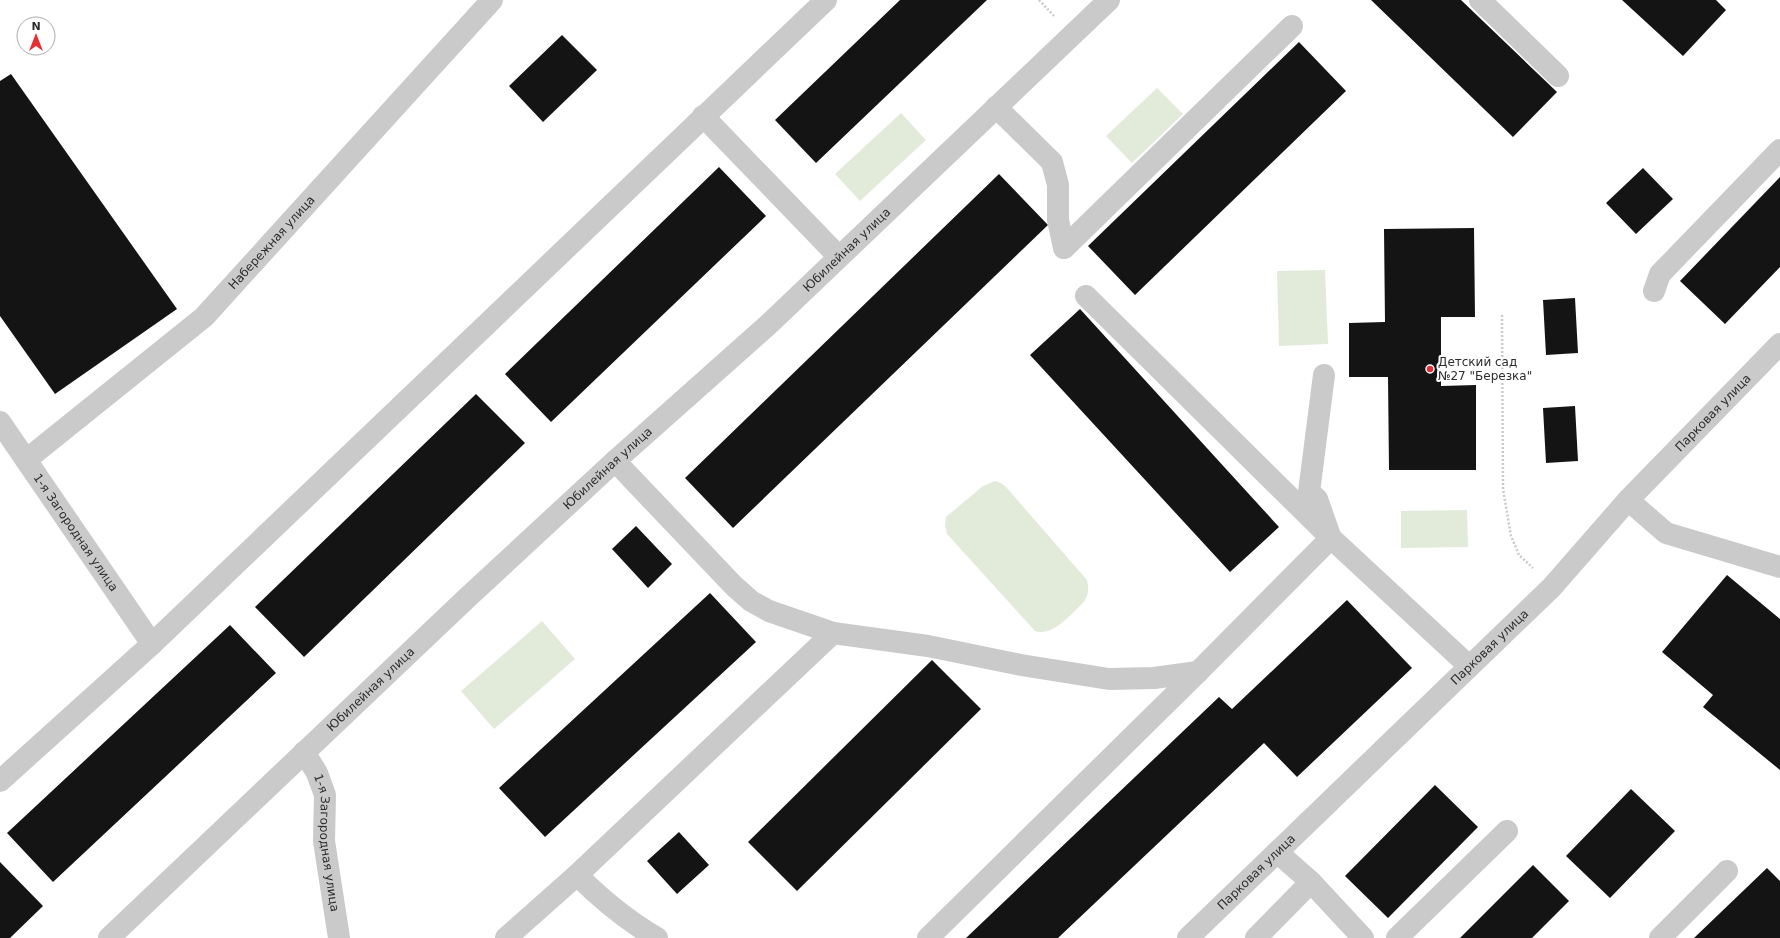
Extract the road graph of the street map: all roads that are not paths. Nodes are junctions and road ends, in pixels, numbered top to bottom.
1 (492, 0) edge
2 (826, 0) edge
3 (1109, 0) edge
4 (1480, 0) edge
5 (1292, 26) dead end
6 (1558, 76) dead end
7 (996, 107) junction
8 (704, 116) junction
9 (1780, 150) edge
10 (839, 257) junction
11 (1654, 291) dead end
12 (1086, 296) dead end
13 (1780, 344) edge
14 (1324, 375) dead end
15 (0, 422) edge
16 (26, 460) junction
17 (615, 461) junction
18 (1628, 500) junction
19 (1331, 538) junction
20 (1780, 567) edge
21 (833, 633) junction
22 (152, 644) junction
23 (1469, 666) junction
24 (1198, 672) junction
25 (304, 752) junction
26 (0, 781) edge
27 (1507, 831) dead end
28 (1277, 852) junction
29 (1727, 871) dead end
30 (577, 875) junction
31 (1311, 882) junction
32 (109, 938) edge
33 (339, 938) edge
34 (506, 938) edge
35 (657, 938) edge
36 (928, 938) edge
37 (1188, 938) edge
38 (1256, 938) edge
39 (1363, 938) edge
40 (1397, 938) edge
41 (1660, 938) edge

1 - 16 street, Набережная улица
2 - 8 street
3 - 7 street, Юбилейная улица
4 - 6 street
5 - 7 street
7 - 10 street, Юбилейная улица
8 - 10 street
8 - 22 street
9 - 11 street
10 - 17 street, Юбилейная улица
12 - 19 street
13 - 18 street, Парковая улица
14 - 19 street
15 - 16 street, 1-я Загородная улица
16 - 22 street, 1-я Загородная улица
17 - 21 street
17 - 25 street, Юбилейная улица
18 - 20 street
18 - 23 street, Парковая улица
19 - 23 street
19 - 24 street
21 - 24 street
21 - 30 street
22 - 26 street
23 - 28 street, Парковая улица
24 - 36 street
25 - 32 street, Юбилейная улица
25 - 33 street, 1-я Загородная улица
27 - 40 street
28 - 31 street
28 - 37 street, Парковая улица
29 - 41 street
30 - 34 street
30 - 35 street
31 - 38 street
31 - 39 street

